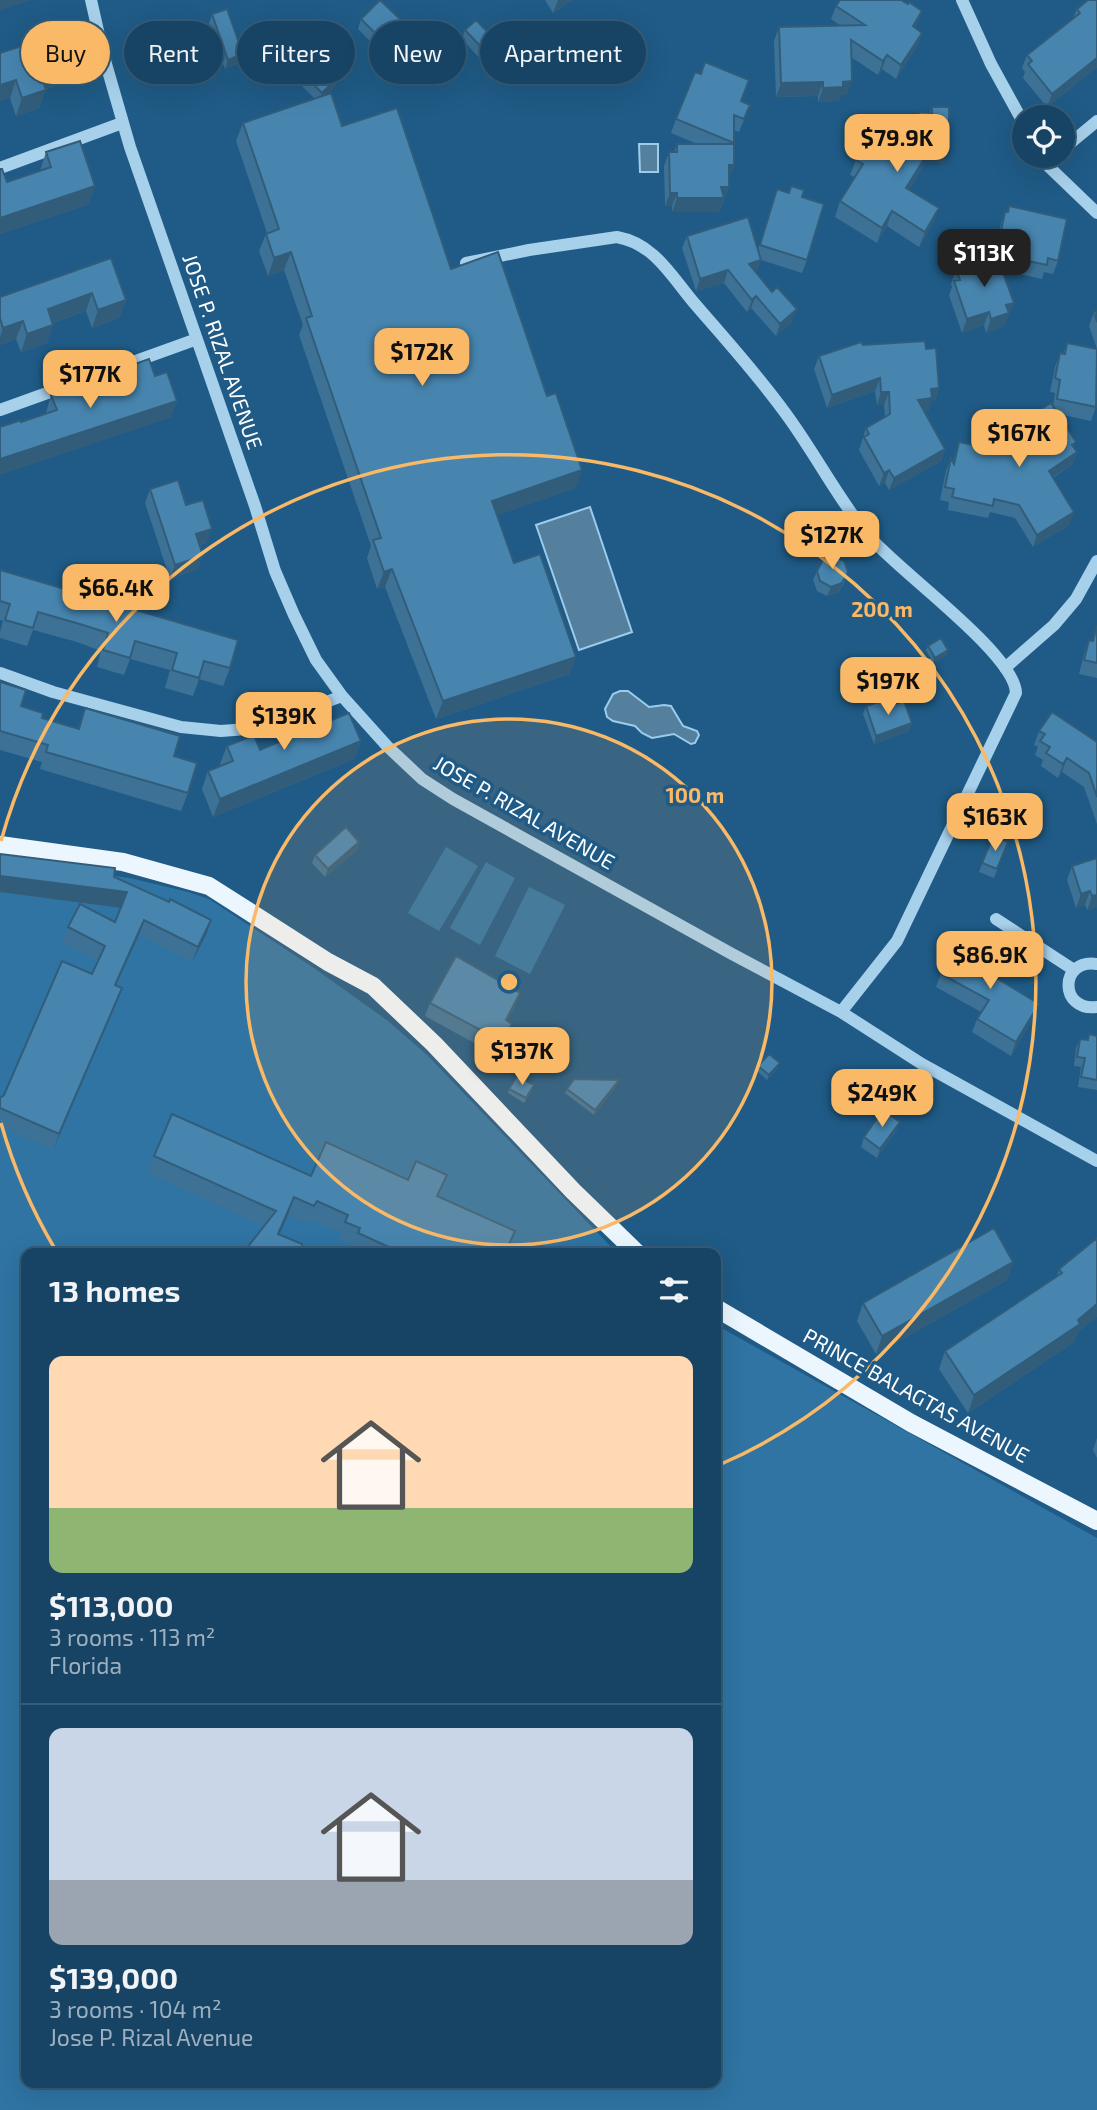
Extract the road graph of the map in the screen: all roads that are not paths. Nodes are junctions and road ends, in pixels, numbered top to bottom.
1 (91, 0) edge
2 (962, 0) edge
3 (1014, 105) edge
4 (1097, 121) edge
5 (122, 123) junction
6 (1075, 139) edge
7 (0, 168) edge
8 (1056, 168) edge
9 (1097, 213) edge
10 (466, 263) edge
11 (197, 339) junction
12 (0, 410) edge
13 (1097, 561) edge
14 (1005, 668) junction
15 (0, 673) edge
16 (342, 696) junction
17 (0, 845) edge
18 (996, 919) dead end
19 (1097, 964) edge
20 (1074, 970) junction
21 (1097, 1007) edge
22 (841, 1012) junction
23 (1097, 1161) edge
24 (633, 1248) edge
25 (721, 1311) edge
26 (1097, 1521) edge

1 - 5 street, JOSE P. RIZAL AVENUE
2 - 3 street
4 - 6 street
5 - 7 street
5 - 11 street, JOSE P. RIZAL AVENUE
8 - 9 street
10 - 14 street
11 - 12 street
11 - 16 street, JOSE P. RIZAL AVENUE
13 - 14 street
14 - 22 street
15 - 16 street
16 - 22 street, JOSE P. RIZAL AVENUE
17 - 24 main road
18 - 20 street
19 - 20 street
20 - 21 street
22 - 23 street, JOSE P. RIZAL AVENUE
25 - 26 main road, PRINCE BALAGTAS AVENUE

